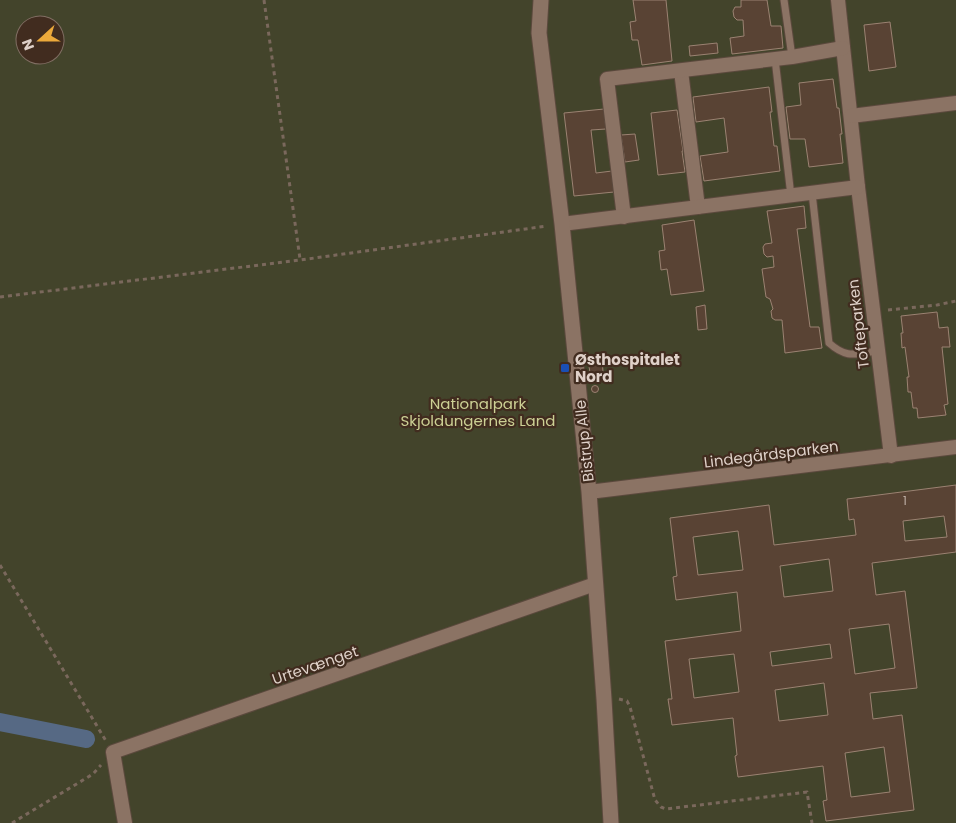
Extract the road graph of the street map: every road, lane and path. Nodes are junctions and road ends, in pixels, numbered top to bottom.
1 (264, 0) edge
2 (541, 0) edge
3 (784, 0) edge
4 (838, 0) edge
5 (843, 48) junction
6 (792, 56) junction
7 (775, 59) junction
8 (681, 70) junction
9 (956, 103) edge
10 (851, 116) junction
11 (858, 188) junction
12 (812, 193) junction
13 (791, 196) junction
14 (698, 207) junction
15 (624, 217) junction
16 (562, 224) junction
17 (300, 260) junction
18 (0, 297) edge
19 (956, 301) edge
20 (873, 311) junction
21 (877, 351) junction
22 (956, 447) edge
23 (891, 456) junction
24 (589, 492) junction
25 (0, 566) edge
26 (596, 584) junction
27 (604, 699) junction
28 (113, 752) junction
29 (12, 823) edge
30 (125, 823) edge
31 (611, 823) edge
32 (812, 823) edge

1 - 17 path
2 - 16 street, Bistrup Alle
3 - 6 lane
4 - 5 street, Tofteparken
5 - 6 street
5 - 10 street, Tofteparken
6 - 7 street
7 - 8 street
7 - 13 lane
8 - 14 street
8 - 15 street
9 - 10 street
10 - 11 street, Tofteparken
11 - 12 street
11 - 20 street, Tofteparken
12 - 13 street
12 - 21 lane
13 - 14 street
14 - 15 street
15 - 16 street
16 - 17 path
16 - 24 street, Bistrup Alle
17 - 18 path
19 - 20 path
20 - 21 street, Tofteparken
21 - 23 street, Tofteparken
22 - 23 street, Lindegårdsparken
23 - 24 street, Lindegårdsparken
24 - 26 street, Bistrup Alle
25 - 28 path
26 - 27 street, Bistrup Alle
26 - 28 street, Urtevænget
27 - 31 street, Bistrup Alle
27 - 32 path
28 - 29 path
28 - 30 street

